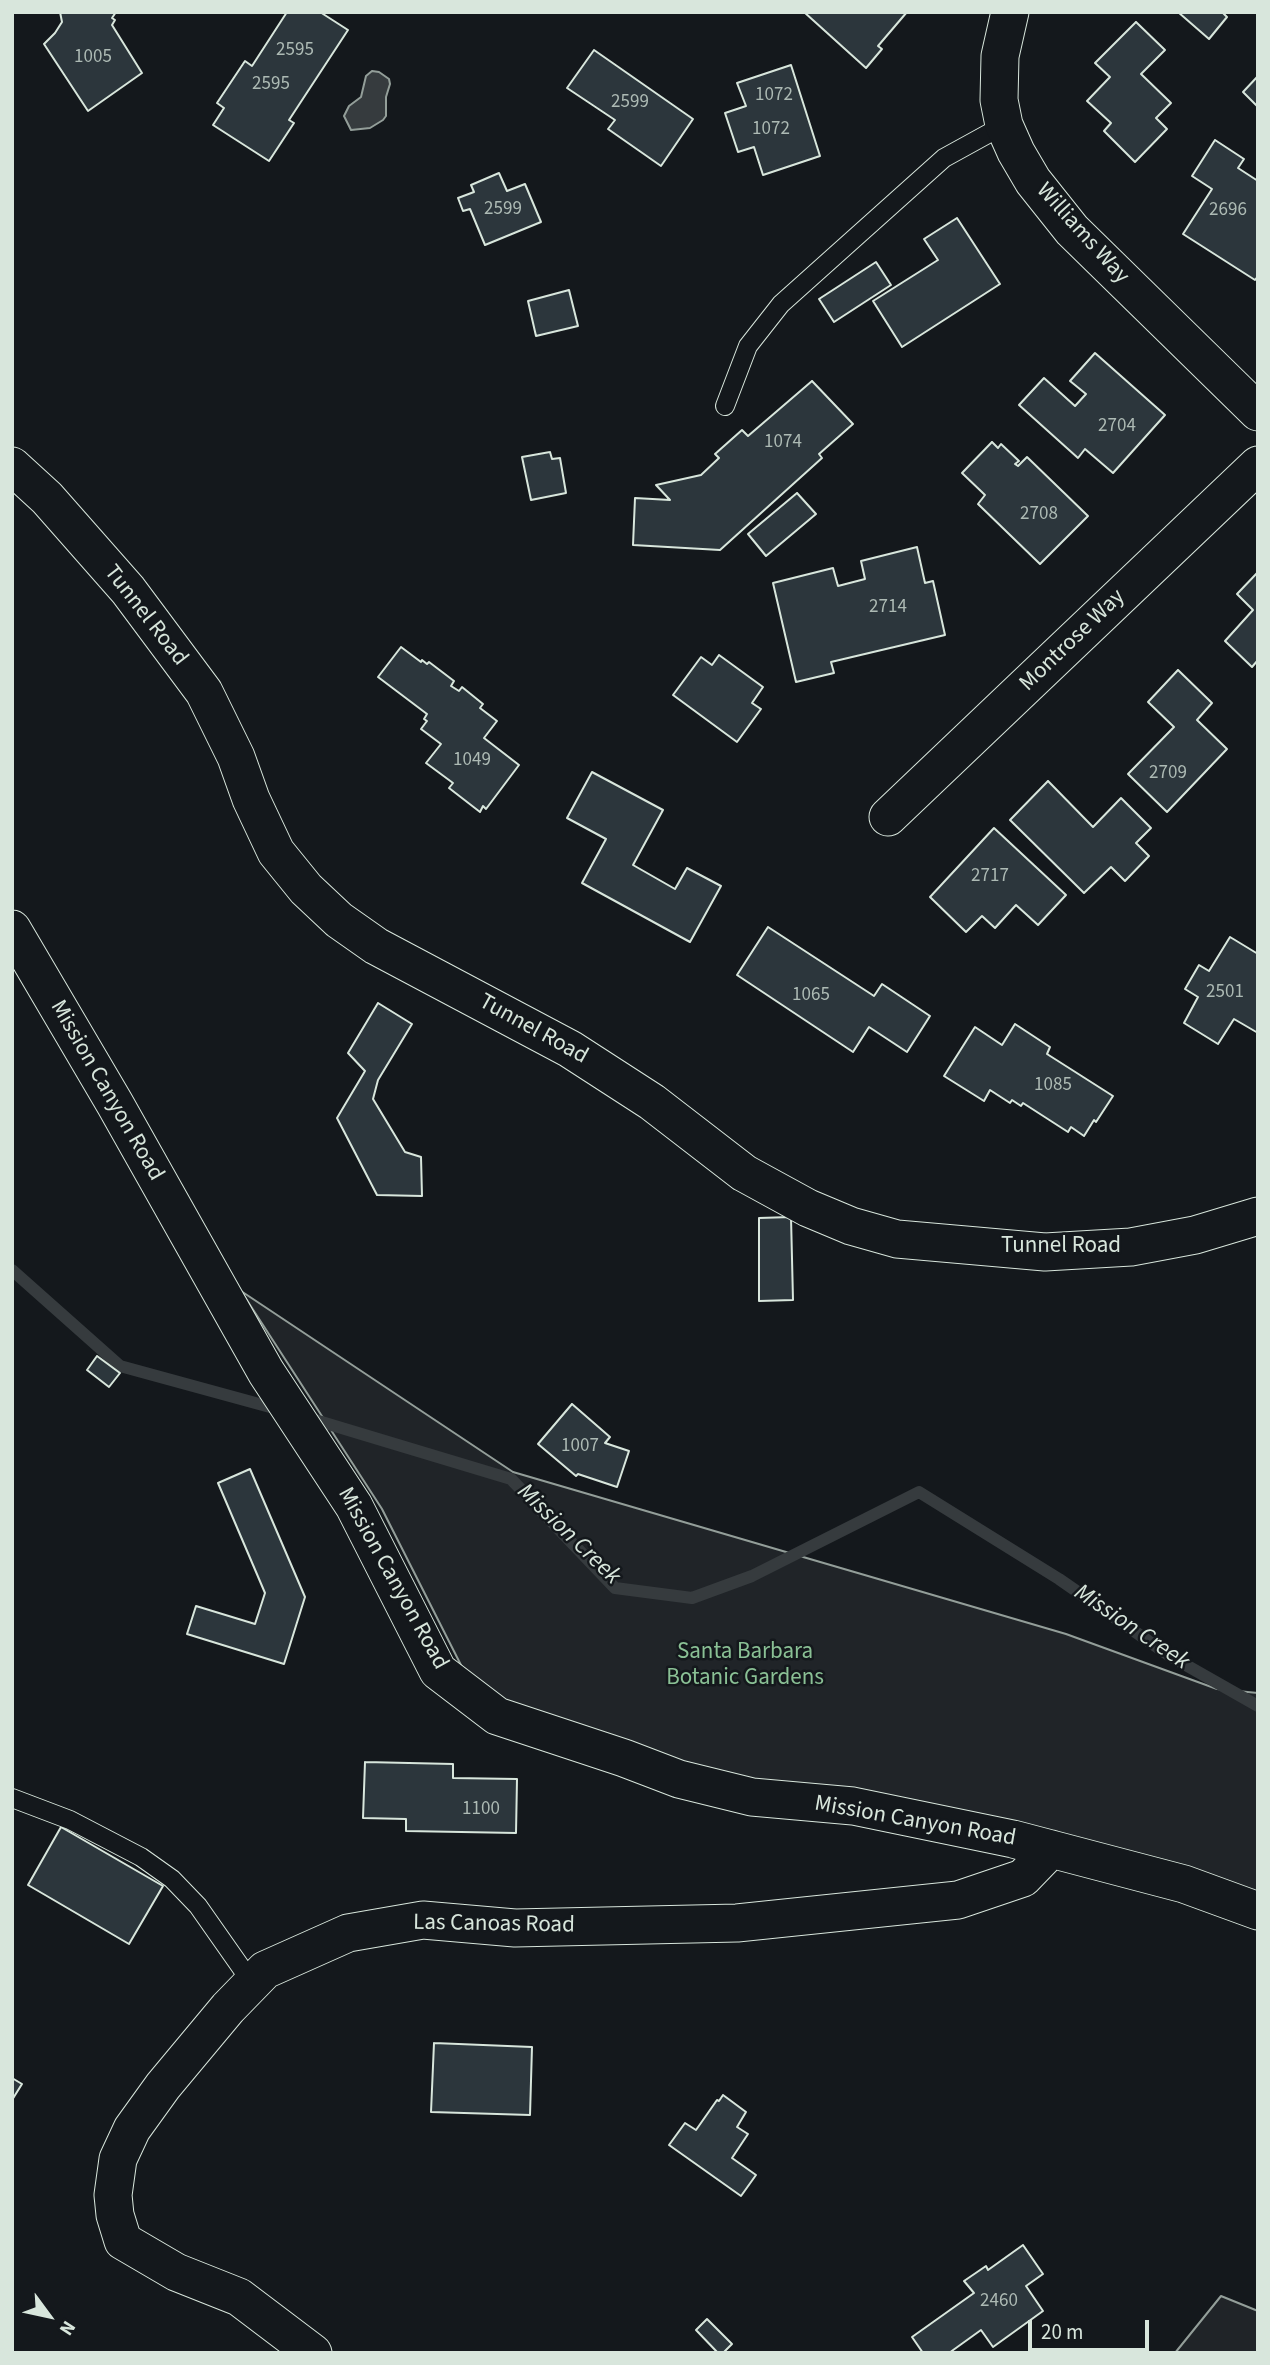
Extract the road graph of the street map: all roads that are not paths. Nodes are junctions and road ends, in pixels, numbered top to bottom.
1 (1010, 12) edge
2 (1004, 125) junction
3 (724, 406) dead end
4 (1257, 411) edge
5 (1258, 465) edge
6 (12, 466) edge
7 (888, 817) dead end
8 (12, 929) edge
9 (1258, 1216) edge
10 (12, 1798) edge
11 (1051, 1849) junction
12 (1258, 1912) edge
13 (252, 1983) junction
14 (313, 2353) edge

1 - 2 street, Williams Way
2 - 3 lane
2 - 4 street, Williams Way
5 - 7 street, Montrose Way
6 - 9 street, Tunnel Road
8 - 11 street, Mission Canyon Road
10 - 13 lane
11 - 12 street, Mission Canyon Road
11 - 13 street, Las Canoas Road
13 - 14 street, Las Canoas Road

